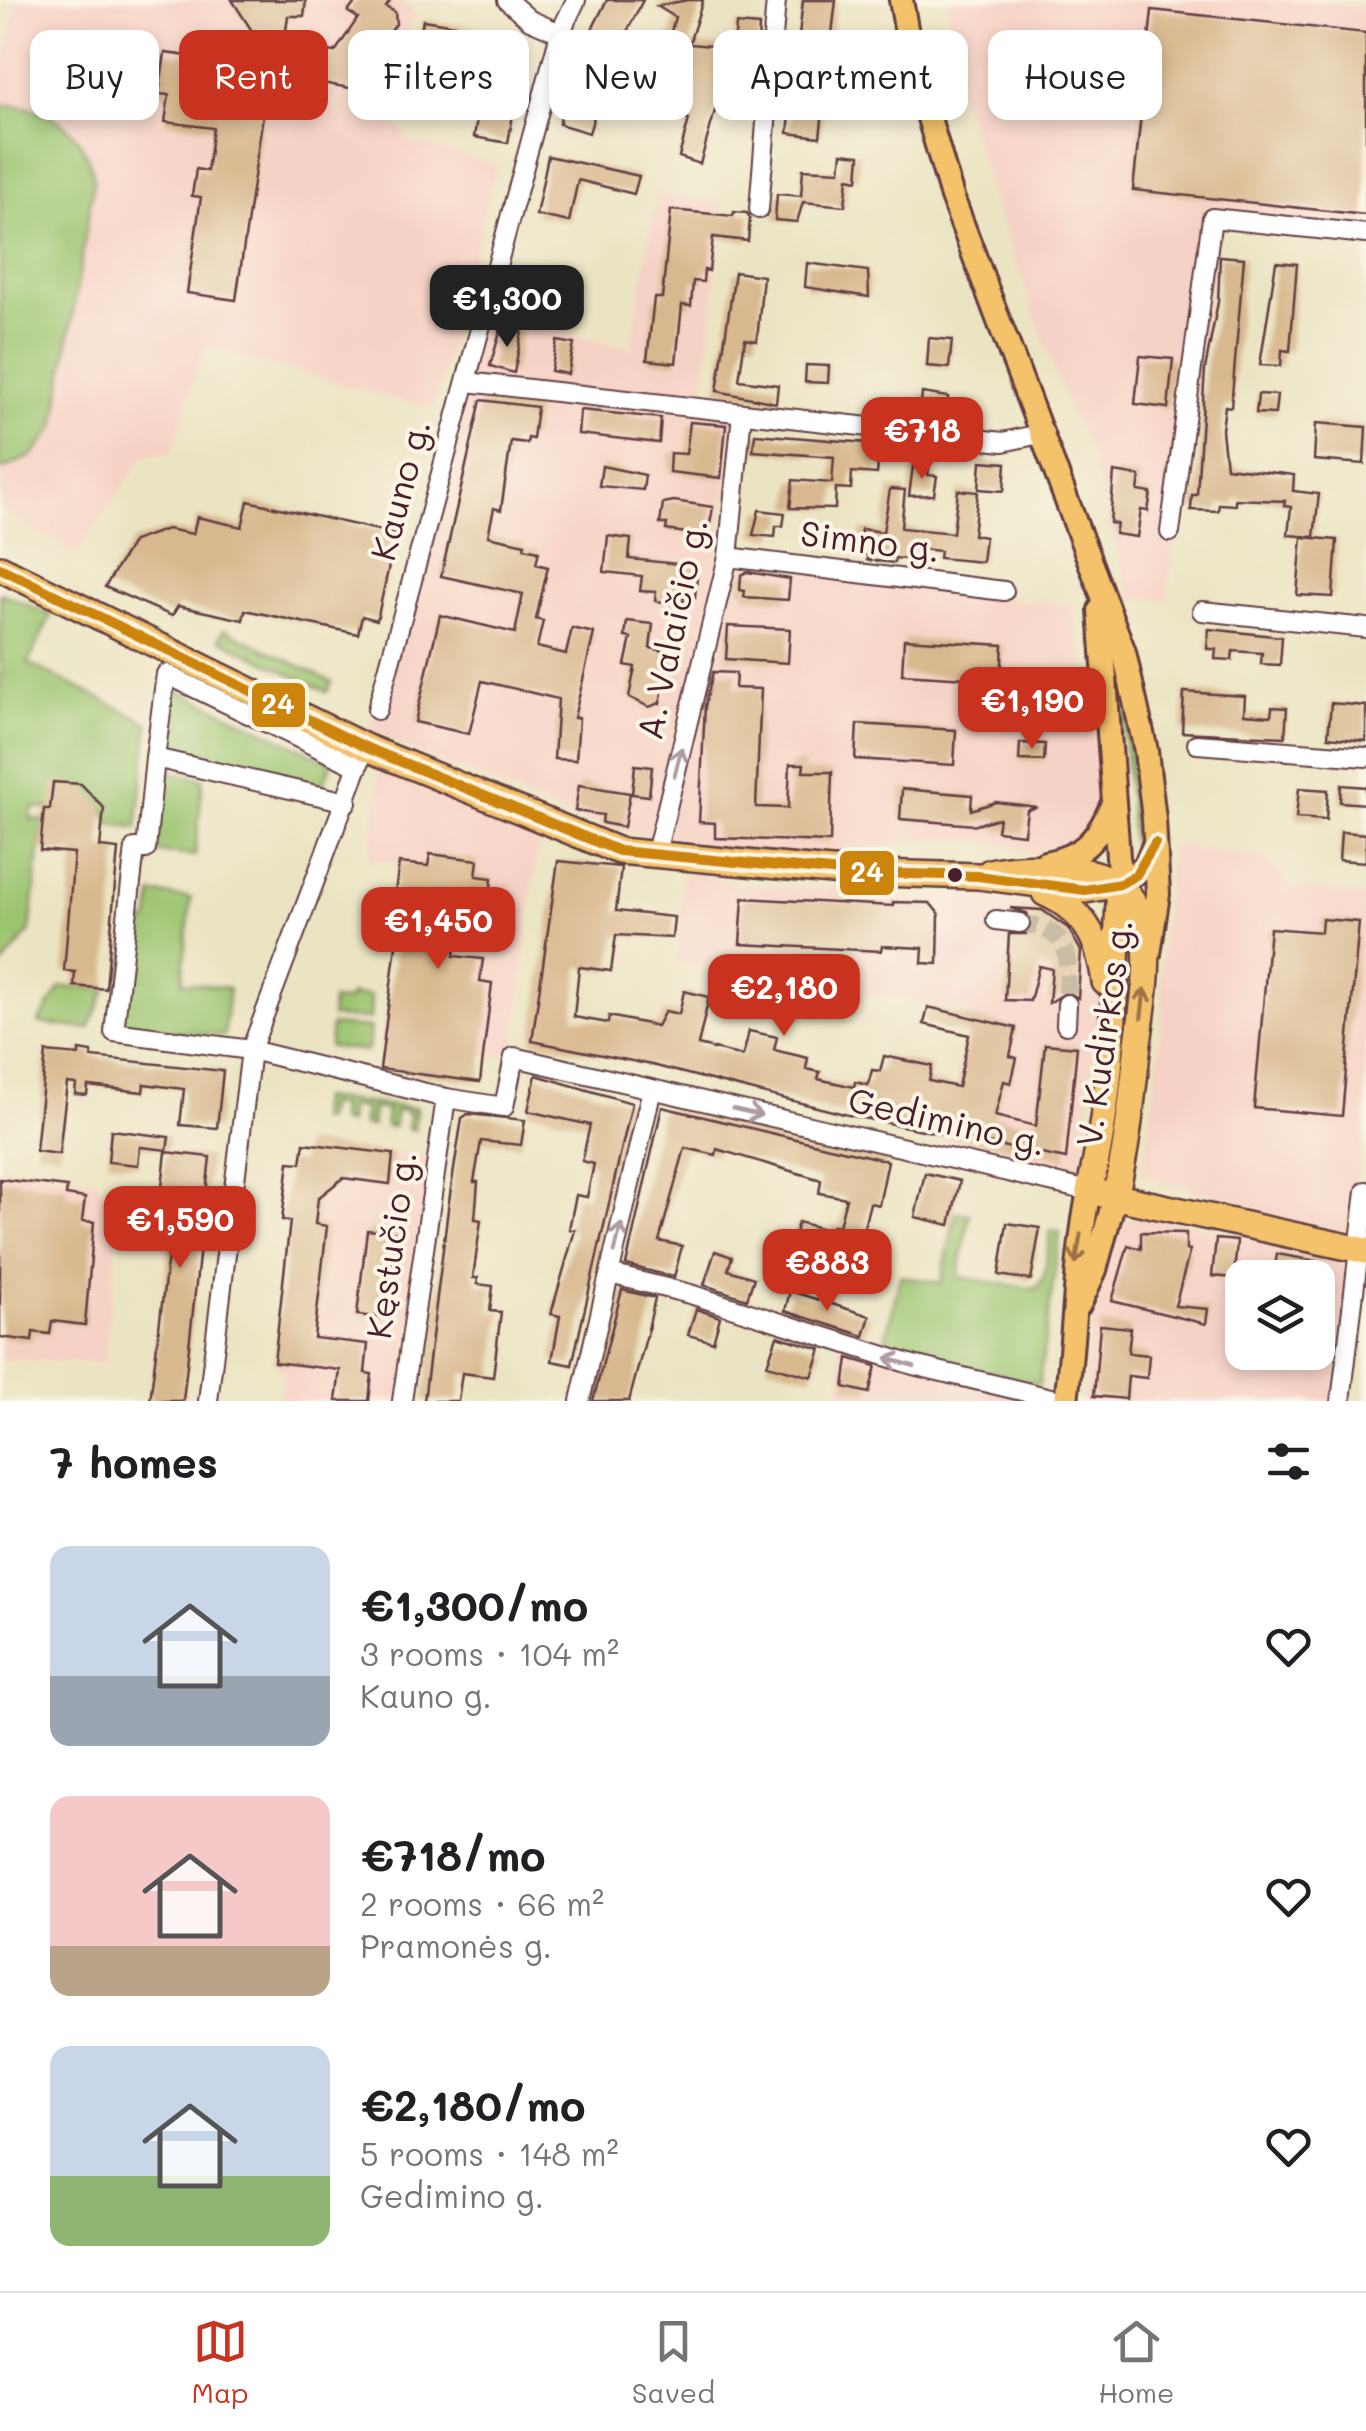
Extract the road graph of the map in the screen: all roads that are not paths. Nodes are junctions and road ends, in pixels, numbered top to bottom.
1 (507, 0) edge
2 (576, 0) edge
3 (776, 0) edge
4 (901, 0) edge
5 (553, 30) edge
6 (561, 30) edge
7 (549, 74) edge
8 (759, 209) dead end
9 (1366, 234) edge
10 (466, 382) junction
11 (742, 413) junction
12 (1044, 434) junction
13 (1170, 532) dead end
14 (728, 557) junction
15 (0, 568) edge
16 (1099, 590) junction
17 (1004, 591) dead end
18 (1202, 611) dead end
19 (1366, 628) edge
20 (376, 710) dead end
21 (1197, 744) dead end
22 (1366, 757) edge
23 (155, 758) junction
24 (361, 758) junction
25 (1114, 800) junction
26 (347, 802) junction
27 (1156, 843) junction
28 (655, 856) junction
29 (1028, 876) junction
30 (1120, 884) junction
31 (996, 920) dead end
32 (1020, 923) tunnel mouth
33 (1148, 957) junction
34 (1067, 1004) tunnel mouth
35 (1066, 1025) dead end
36 (1112, 1032) junction
37 (251, 1050) junction
38 (652, 1090) junction
39 (446, 1098) junction
40 (1089, 1191) junction
41 (1366, 1191) edge
42 (1115, 1196) junction
43 (1362, 1250) edge
44 (610, 1274) junction
45 (1078, 1308) junction
46 (208, 1401) edge
47 (402, 1401) edge
48 (580, 1401) edge
49 (1064, 1401) edge
50 (1341, 1401) edge

1 - 5 street
2 - 6 street, Kauno g.
3 - 8 street
4 - 12 main road, V. Kudirkos g.
7 - 10 street, Kauno g.
9 - 13 street
10 - 11 street
10 - 20 street, Kauno g.
11 - 12 street
11 - 14 street, A. Valaičio g.
12 - 16 main road, V. Kudirkos g.
14 - 17 street, Simno g.
28 -> 14 street, A. Valaičio g.
15 - 24 highway
16 - 25 main road, V. Kudirkos g.
16 - 27 main road, V. Kudirkos g.
18 - 19 street
21 - 22 street
23 - 24 street
23 - 26 street
23 - 37 street
24 - 26 street
24 - 28 highway
25 - 29 main road
25 - 30 main road, V. Kudirkos g.
26 - 37 street
27 - 30 main road
27 - 33 main road, V. Kudirkos g.
28 - 29 highway
29 - 30 highway
29 - 36 highway
30 - 33 highway
30 - 36 highway
31 - 32 street
42 -> 33 highway, V. Kudirkos g.
34 - 35 street
36 - 40 highway
37 - 39 street
37 - 46 street
38 - 39 street, Gedimino g.
38 -> 40 street, Gedimino g.
44 -> 38 street
39 - 47 street, Kęstučio g.
40 - 42 highway, Gedimino g.
40 -> 45 main road, V. Kudirkos g.
41 - 43 street
42 - 43 highway, Gedimino g.
42 - 45 main road, V. Kudirkos g.
43 - 50 street
44 - 48 street
49 -> 44 street
45 - 49 main road, V. Kudirkos g.

